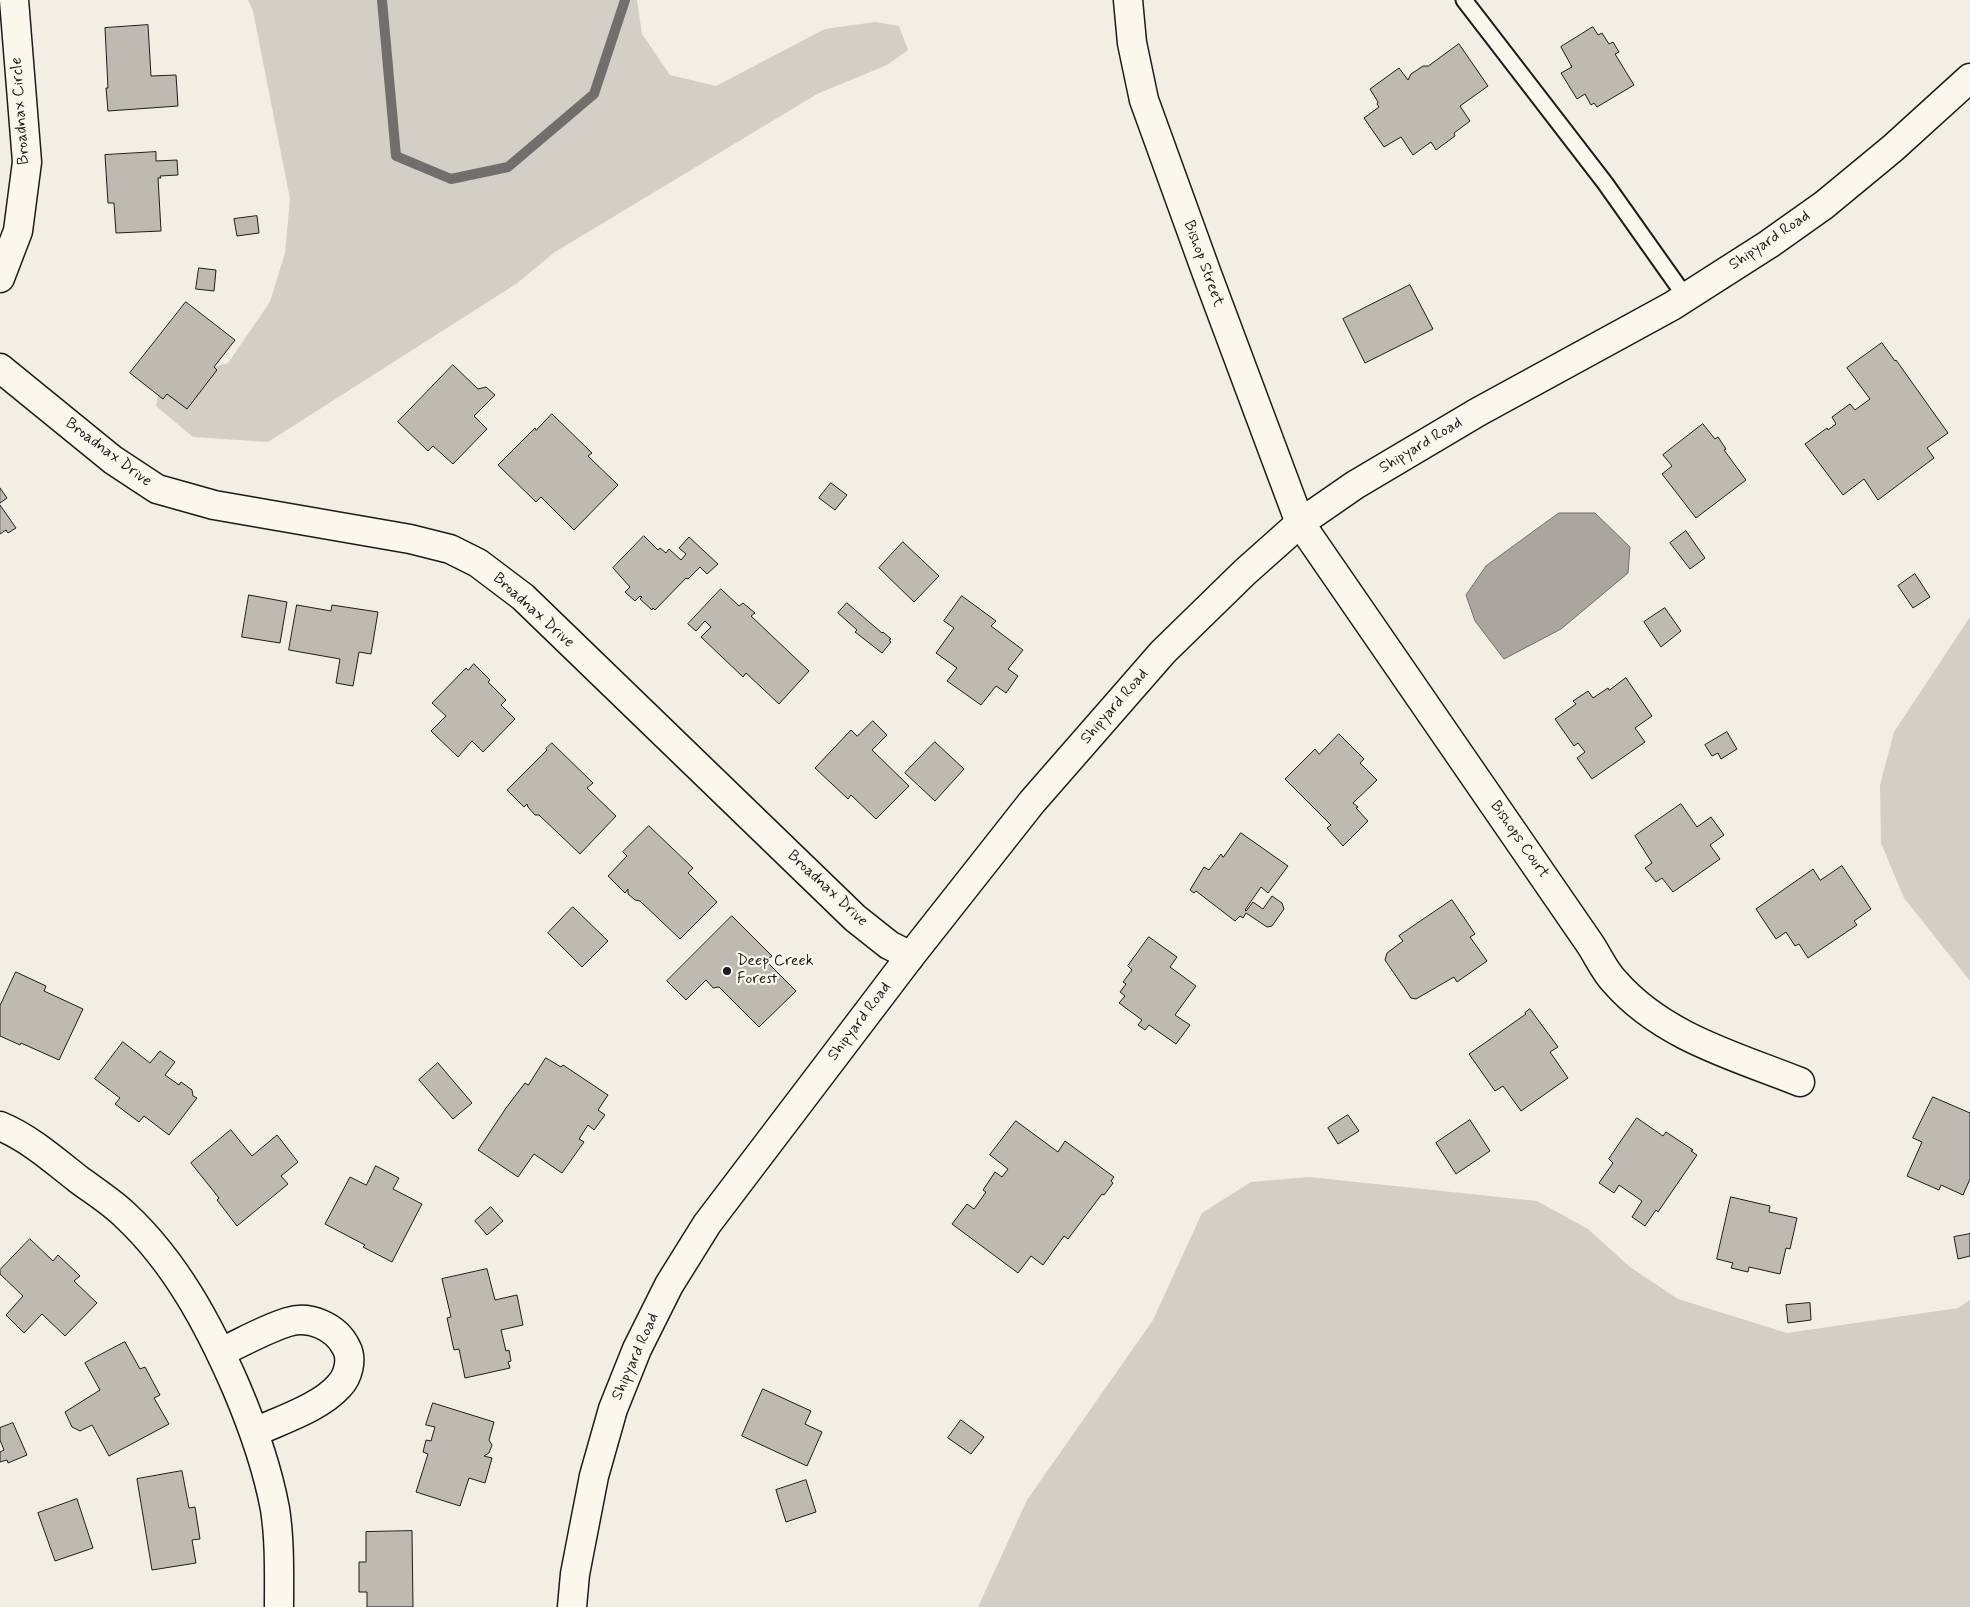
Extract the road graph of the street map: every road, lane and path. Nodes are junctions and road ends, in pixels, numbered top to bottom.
1 (14, 0) edge
2 (1128, 0) edge
3 (1464, 0) edge
4 (1970, 78) edge
5 (0, 278) edge
6 (1685, 296) junction
7 (0, 368) edge
8 (1300, 523) junction
9 (908, 958) junction
10 (1800, 1082) dead end
11 (0, 1126) edge
12 (221, 1352) junction
13 (255, 1432) junction
14 (279, 1607) edge
15 (572, 1607) edge

1 - 5 street, Broadnax Circle
2 - 8 street, Bishop Street
3 - 6 lane
4 - 6 street, Shipyard Road
6 - 8 street, Shipyard Road
7 - 9 street, Broadnax Drive
8 - 9 street, Shipyard Road
8 - 10 street, Bishops Court
9 - 15 street, Shipyard Road
11 - 12 street
12 - 13 street
12 - 13 street
13 - 14 street

